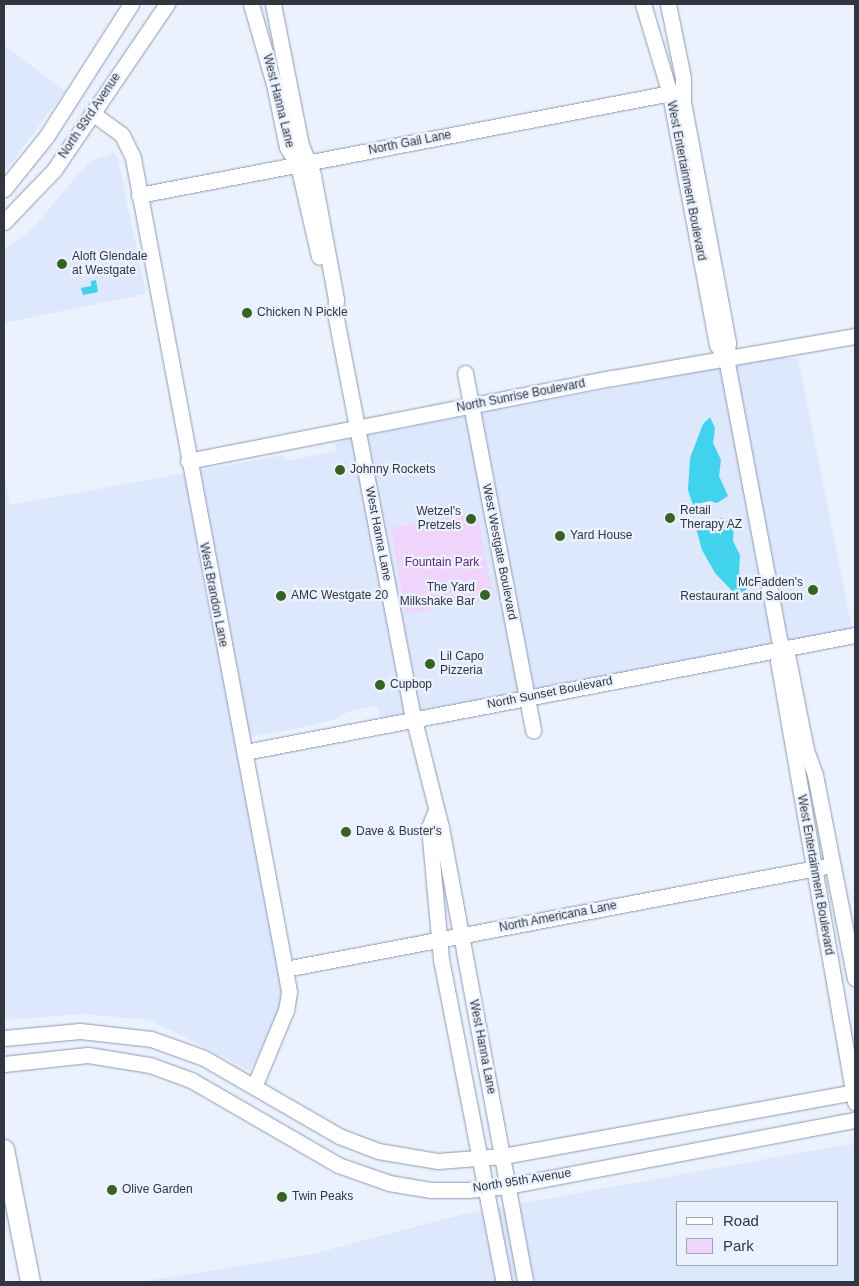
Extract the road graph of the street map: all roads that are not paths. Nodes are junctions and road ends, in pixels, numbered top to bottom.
1 (131, 4) edge
2 (168, 4) edge
3 (252, 4) edge
4 (273, 4) edge
5 (643, 4) edge
6 (668, 4) edge
7 (675, 93) junction
8 (92, 113) junction
9 (304, 164) junction
10 (4, 188) edge
11 (139, 194) junction
12 (4, 222) edge
13 (855, 336) edge
14 (726, 358) junction
15 (465, 373) dead end
16 (471, 406) junction
17 (358, 428) junction
18 (188, 461) junction
19 (855, 635) edge
20 (782, 649) junction
21 (527, 697) junction
22 (415, 719) junction
23 (533, 731) dead end
24 (245, 752) junction
25 (436, 813) junction
26 (832, 865) junction
27 (814, 868) junction
28 (461, 936) junction
29 (442, 940) junction
30 (285, 969) junction
31 (855, 978) edge
32 (4, 1038) edge
33 (4, 1064) edge
34 (254, 1087) junction
35 (855, 1095) edge
36 (855, 1120) edge
37 (4, 1149) edge
38 (503, 1156) junction
39 (479, 1160) junction
40 (508, 1186) junction
41 (485, 1189) junction
42 (30, 1282) edge
43 (504, 1282) edge
44 (525, 1282) edge

1 - 10 street, North 93rd Avenue
2 - 8 street, North 93rd Avenue
3 - 9 street, West Hanna Lane
4 - 9 street, West Hanna Lane
5 - 7 street, West Entertainment Boulevard
6 - 7 street, West Entertainment Boulevard
7 - 9 street, North Gail Lane
7 - 14 street, West Entertainment Boulevard
8 - 11 street, West Brandon Lane
8 - 12 street, North 93rd Avenue
9 - 11 street, North Gail Lane
9 - 17 street, West Hanna Lane
11 - 18 street, West Brandon Lane
13 - 14 street, North Sunrise Boulevard
14 - 16 street, North Sunrise Boulevard
14 - 20 street, West Entertainment Boulevard
15 - 16 street, West Westgate Boulevard
16 - 17 street, North Sunrise Boulevard
16 - 21 street, West Westgate Boulevard
17 - 18 street, North Sunrise Boulevard
17 - 22 street, West Hanna Lane
18 - 24 street, West Brandon Lane
19 - 20 street, North Sunset Boulevard
20 - 21 street, North Sunset Boulevard
20 - 26 street, West Entertainment Boulevard
20 - 27 street, West Entertainment Boulevard
21 - 22 street, North Sunset Boulevard
21 - 23 street, West Westgate Boulevard
22 - 24 street, North Sunset Boulevard
22 - 25 street, West Hanna Lane
24 - 30 street, West Brandon Lane
25 - 28 street, West Hanna Lane
25 - 29 street, West Hanna Lane
26 - 27 street, North Americana Lane
26 - 31 street, West Entertainment Boulevard
27 - 28 street, North Americana Lane
27 - 35 street, West Entertainment Boulevard
28 - 29 street, North Americana Lane
28 - 38 street, West Hanna Lane
29 - 30 street, North Americana Lane
29 - 39 street, West Hanna Lane
30 - 34 street, West Brandon Lane
32 - 34 street
33 - 41 street, North 95th Avenue
34 - 39 street
35 - 38 street
36 - 40 street, North 95th Avenue
37 - 42 main road
38 - 39 street
38 - 40 street, West Hanna Lane
39 - 41 street, West Hanna Lane
40 - 41 street, North 95th Avenue
40 - 44 street, West Hanna Lane
41 - 43 street, West Hanna Lane

